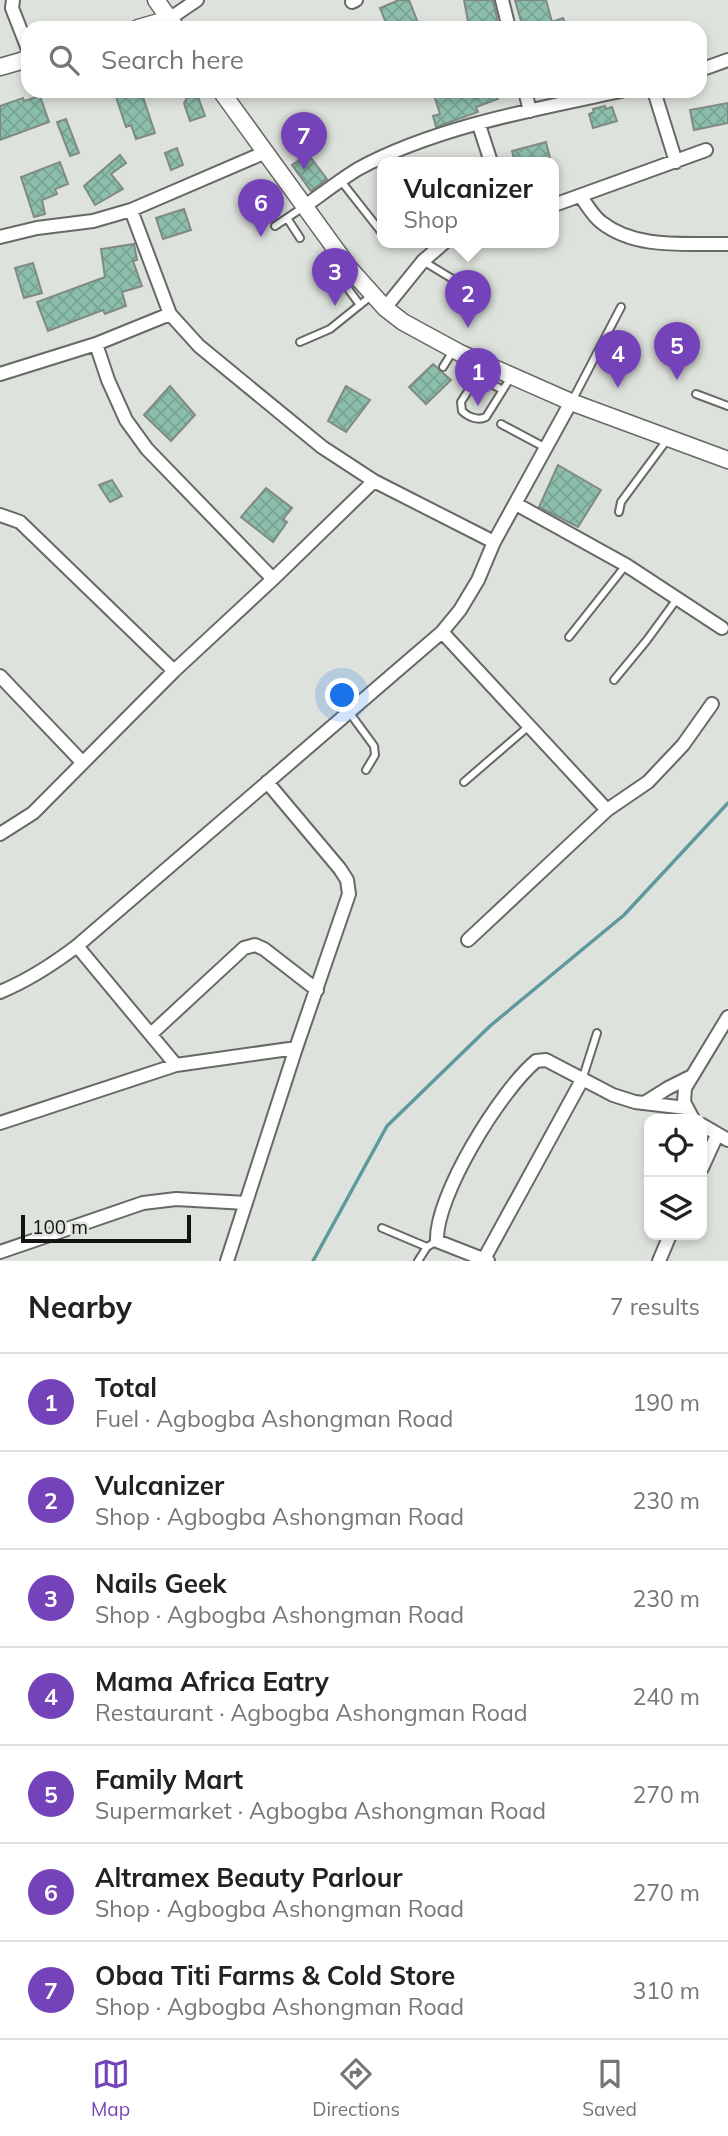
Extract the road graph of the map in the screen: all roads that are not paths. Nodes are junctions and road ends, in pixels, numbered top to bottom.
1 (13, 0) edge
2 (156, 0) edge
3 (197, 0) edge
4 (502, 0) edge
5 (170, 21) edge
6 (175, 21) edge
7 (507, 21) edge
8 (21, 31) edge
9 (21, 61) edge
10 (728, 61) edge
11 (0, 67) edge
12 (707, 68) edge
13 (227, 98) edge
14 (527, 98) edge
15 (589, 98) edge
16 (656, 98) edge
17 (530, 111) junction
18 (479, 125) junction
19 (706, 150) dead end
20 (266, 152) junction
21 (386, 157) edge
22 (489, 157) edge
23 (377, 161) edge
24 (676, 162) junction
25 (341, 181) junction
26 (581, 197) junction
27 (559, 204) edge
28 (305, 206) junction
29 (131, 209) junction
30 (287, 218) junction
31 (275, 226) dead end
32 (377, 227) edge
33 (0, 237) edge
34 (300, 238) dead end
35 (728, 244) edge
36 (438, 248) edge
37 (423, 261) junction
38 (335, 271) dead end
39 (474, 292) dead end
40 (366, 300) junction
41 (621, 307) dead end
42 (385, 308) junction
43 (170, 314) junction
44 (300, 342) dead end
45 (96, 344) junction
46 (454, 350) junction
47 (443, 367) dead end
48 (482, 371) junction
49 (0, 374) edge
50 (508, 383) junction
51 (696, 394) dead end
52 (571, 402) junction
53 (728, 406) edge
54 (501, 424) dead end
55 (668, 438) junction
56 (546, 448) junction
57 (728, 460) edge
58 (374, 481) junction
59 (516, 503) junction
60 (619, 512) dead end
61 (0, 515) edge
62 (494, 542) junction
63 (626, 565) junction
64 (273, 579) junction
65 (678, 597) junction
66 (722, 628) dead end
67 (442, 632) junction
68 (569, 637) dead end
69 (174, 671) junction
70 (0, 676) edge
71 (614, 680) dead end
72 (712, 704) dead end
73 (349, 712) junction
74 (529, 726) junction
75 (82, 762) junction
76 (366, 770) dead end
77 (267, 782) junction
78 (464, 782) dead end
79 (607, 810) junction
80 (0, 834) edge
81 (468, 940) dead end
82 (77, 946) junction
83 (317, 990) junction
84 (0, 992) edge
85 (728, 1017) edge
86 (597, 1033) dead end
87 (151, 1034) junction
88 (296, 1048) junction
89 (176, 1065) junction
90 (693, 1076) junction
91 (582, 1080) junction
92 (644, 1103) junction
93 (686, 1108) junction
94 (690, 1114) edge
95 (0, 1123) edge
96 (707, 1128) edge
97 (723, 1137) edge
98 (707, 1161) edge
99 (246, 1203) junction
100 (382, 1228) dead end
101 (668, 1240) edge
102 (432, 1244) junction
103 (0, 1252) edge
104 (486, 1260) edge
105 (227, 1261) edge
106 (418, 1261) edge
107 (659, 1261) edge

1 - 8 street
2 - 5 street
3 - 6 street
4 - 7 street
9 - 11 street
10 - 12 street
13 - 20 street
14 - 17 street
15 - 17 street
16 - 24 street
17 - 18 street
18 - 21 street
18 - 22 street
19 - 24 street
20 - 28 street
20 - 29 street
23 - 25 street
24 - 26 street
25 - 28 street
25 - 32 lane
26 - 27 street
26 - 35 street
28 - 30 lane
28 - 40 street
29 - 33 street
29 - 43 street
30 - 31 lane
30 - 34 lane
36 - 37 street
37 - 39 lane
37 - 42 street
38 - 40 lane
40 - 42 street
40 - 44 lane
41 - 52 lane
42 - 46 street
43 - 45 street
43 - 58 street
45 - 49 street
45 - 64 street
46 - 47 lane
46 - 48 street
48 - 50 street
48 - 50 lane
50 - 52 street
51 - 53 lane
52 - 55 street
52 - 56 street
54 - 56 lane
55 - 57 street
55 - 60 lane
56 - 59 street
58 - 62 street
58 - 64 street
59 - 62 street
59 - 63 street
61 - 69 street
62 - 67 street
63 - 65 street
63 - 68 lane
64 - 69 street
65 - 66 street
65 - 71 lane
67 - 73 street
67 - 74 street
69 - 75 street
70 - 75 street
72 - 79 street
73 - 76 lane
73 - 77 street
74 - 78 lane
74 - 79 street
75 - 80 street
77 - 82 street
77 - 83 street
79 - 81 street
82 - 84 street
82 - 87 street
83 - 87 street
83 - 88 street
85 - 90 street
86 - 91 lane
87 - 89 street
88 - 89 street
88 - 99 street
89 - 95 street
90 - 92 street
90 - 93 street
91 - 92 street
91 - 102 street
91 - 104 street
92 - 93 street
93 - 94 street
96 - 97 street
97 - 98 street
99 - 103 street
99 - 105 street
100 - 102 lane
101 - 107 street
102 - 104 street
102 - 106 lane

